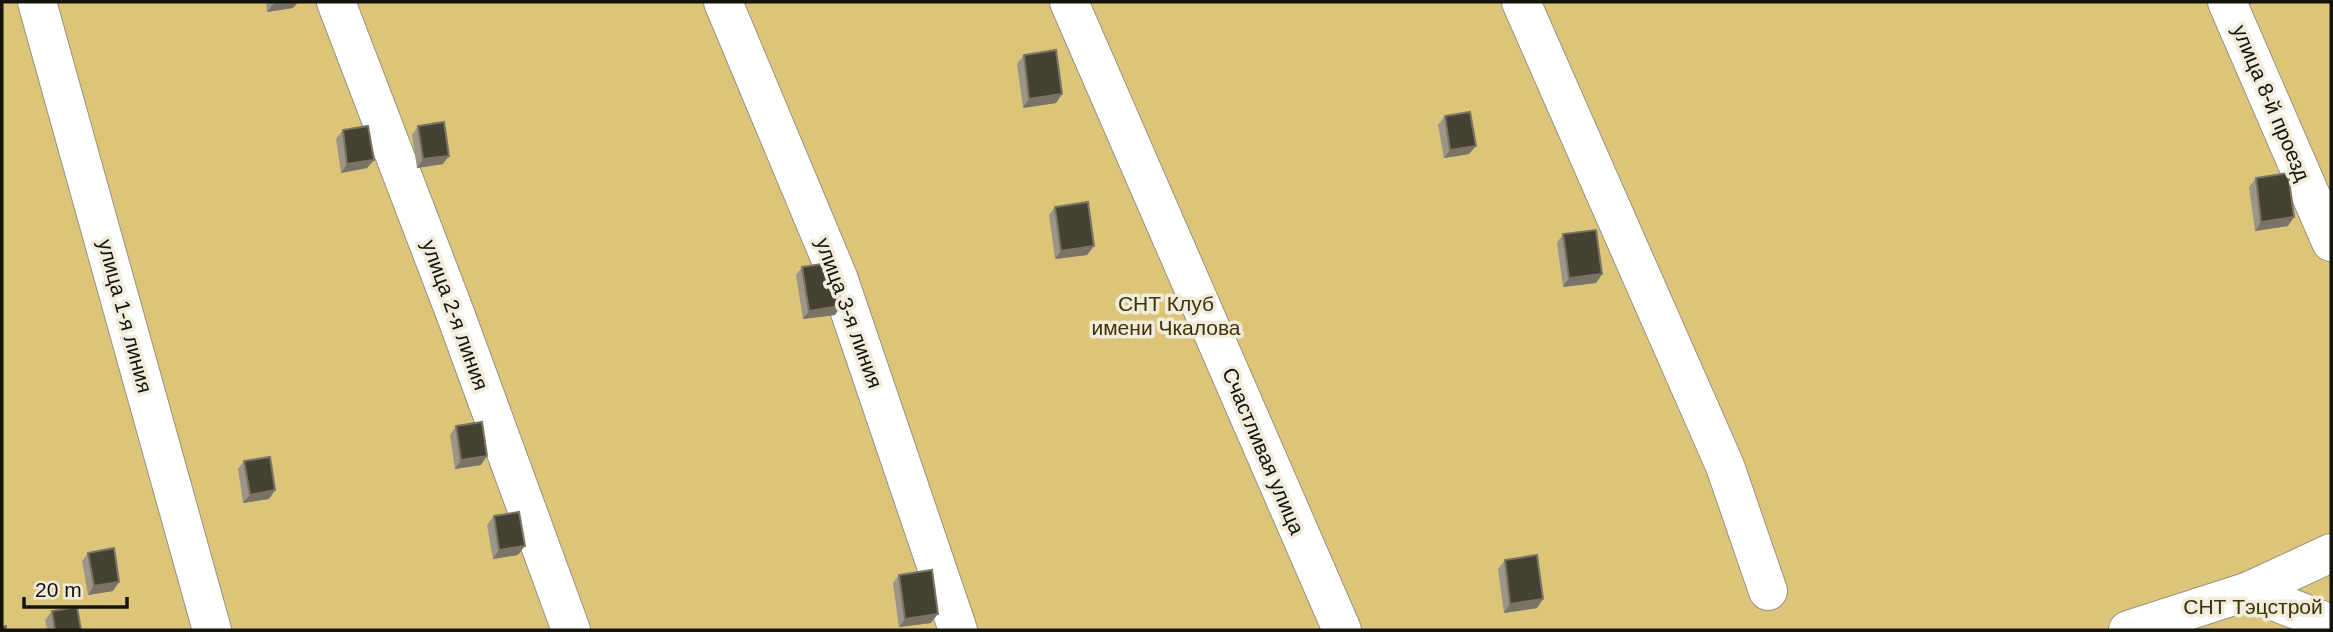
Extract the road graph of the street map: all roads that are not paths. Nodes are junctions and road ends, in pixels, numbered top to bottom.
1 (37, 2) edge
2 (336, 2) edge
3 (723, 2) edge
4 (1069, 2) edge
5 (1521, 2) edge
6 (2227, 2) edge
7 (2331, 242) edge
8 (2331, 553) edge
9 (2249, 591) junction
10 (1768, 592) dead end
11 (2331, 624) edge
12 (212, 630) edge
13 (571, 630) edge
14 (958, 630) edge
15 (1342, 630) edge
16 (2128, 630) edge

1 - 12 street, улица 1-я линия
2 - 13 street, улица 2-я линия
3 - 14 street, улица 3-я линия
4 - 15 street, Счастливая улица
5 - 10 street
6 - 7 street, улица 8-й проезд
8 - 9 street
9 - 11 street
9 - 16 street

